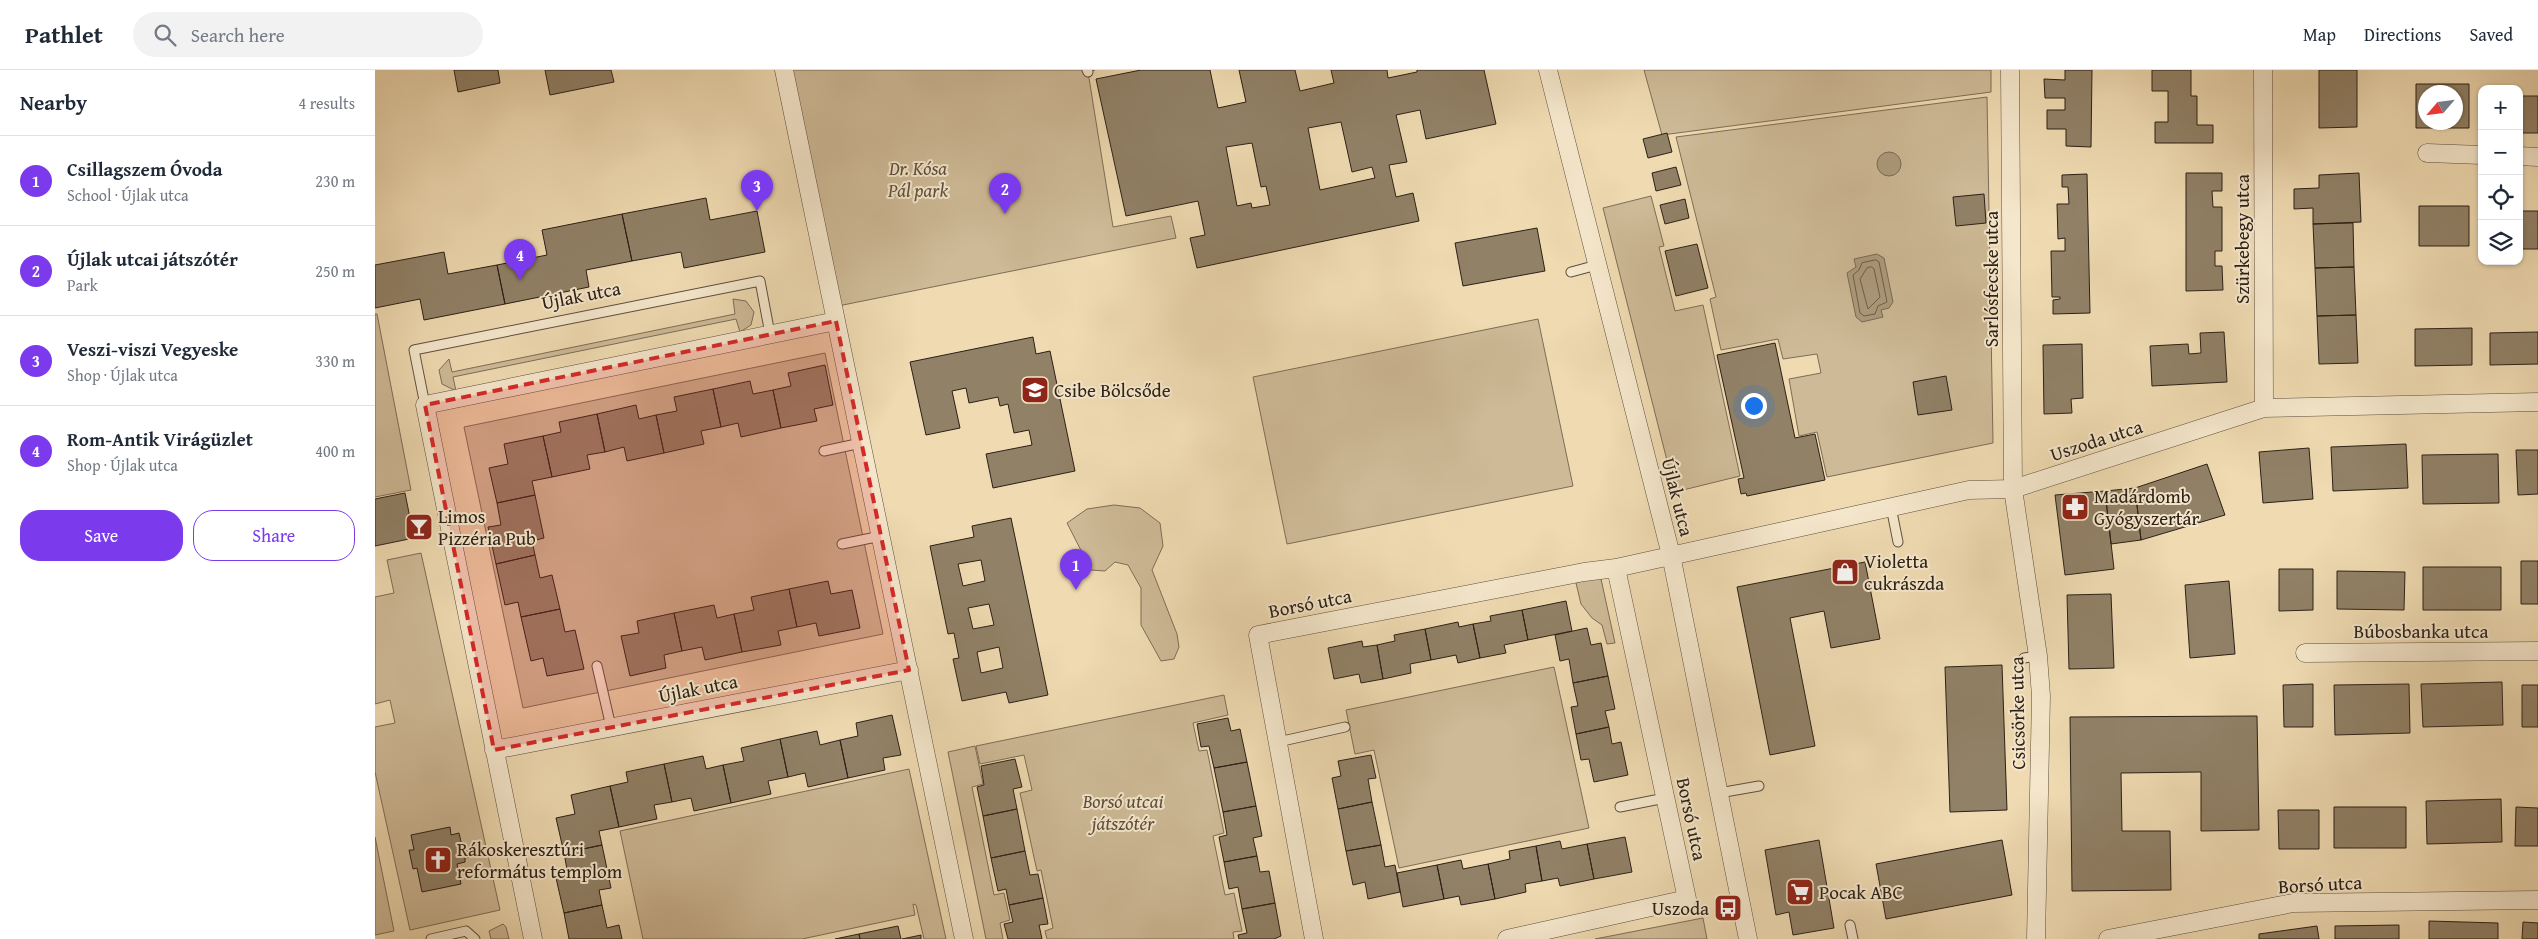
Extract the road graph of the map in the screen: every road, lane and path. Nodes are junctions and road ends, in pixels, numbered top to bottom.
1 (784, 70) edge
2 (1548, 70) edge
3 (2010, 70) edge
4 (2263, 70) edge
5 (2427, 154) dead end
6 (2478, 155) edge
7 (2523, 156) edge
8 (2538, 157) edge
9 (1597, 265) junction
10 (1571, 272) dead end
11 (836, 321) junction
12 (770, 334) junction
13 (2538, 402) edge
14 (425, 405) junction
15 (2264, 408) junction
16 (861, 443) junction
17 (824, 451) dead end
18 (2013, 489) junction
19 (1891, 507) junction
20 (881, 536) junction
21 (1898, 542) dead end
22 (842, 544) dead end
23 (1671, 555) junction
24 (1616, 568) junction
25 (2538, 651) edge
26 (2305, 653) dead end
27 (597, 666) dead end
28 (909, 670) junction
29 (1345, 726) dead end
30 (611, 727) junction
31 (1278, 742) junction
32 (494, 750) junction
33 (1759, 786) dead end
34 (1719, 793) junction
35 (1665, 798) junction
36 (1620, 807) dead end
37 (2538, 900) edge
38 (1850, 925) dead end
39 (431, 939) edge
40 (475, 939) edge
41 (533, 939) edge
42 (964, 939) edge
43 (1314, 939) edge
44 (1507, 939) edge
45 (1748, 939) edge
46 (1853, 939) edge
47 (2036, 939) edge
48 (2108, 939) edge

1 - 11 street
2 - 9 street, Újlak utca
3 - 18 street, Sarlósfecske utca
4 - 15 street, Szürkebegy utca
5 - 6 street
7 - 8 street
9 - 10 lane
9 - 23 street, Újlak utca
11 - 12 street
11 - 16 street
12 - 14 street
12 - 14 lane, Újlak utca
13 - 15 street, Uszoda utca
14 - 32 street, Újlak utca
15 - 18 street, Uszoda utca
16 - 17 lane
16 - 20 street
18 - 19 street, Uszoda utca
18 - 47 street, Csicsörke utca
19 - 21 lane
19 - 23 street, Uszoda utca
20 - 22 lane
20 - 28 street
23 - 24 street, Borsó utca
23 - 34 street, Újlak utca
24 - 31 street, Borsó utca
24 - 35 street, Borsó utca
25 - 26 street, Búbosbanka utca
27 - 30 lane
28 - 30 street, Újlak utca
28 - 42 street
29 - 31 lane
30 - 32 street, Újlak utca
31 - 43 street, Borsó utca
32 - 41 street, Újlak utca
33 - 34 lane
34 - 45 street, Újlak utca
35 - 36 lane
35 - 44 street, Borsó utca
37 - 48 street, Borsó utca
38 - 46 lane
39 - 40 lane

